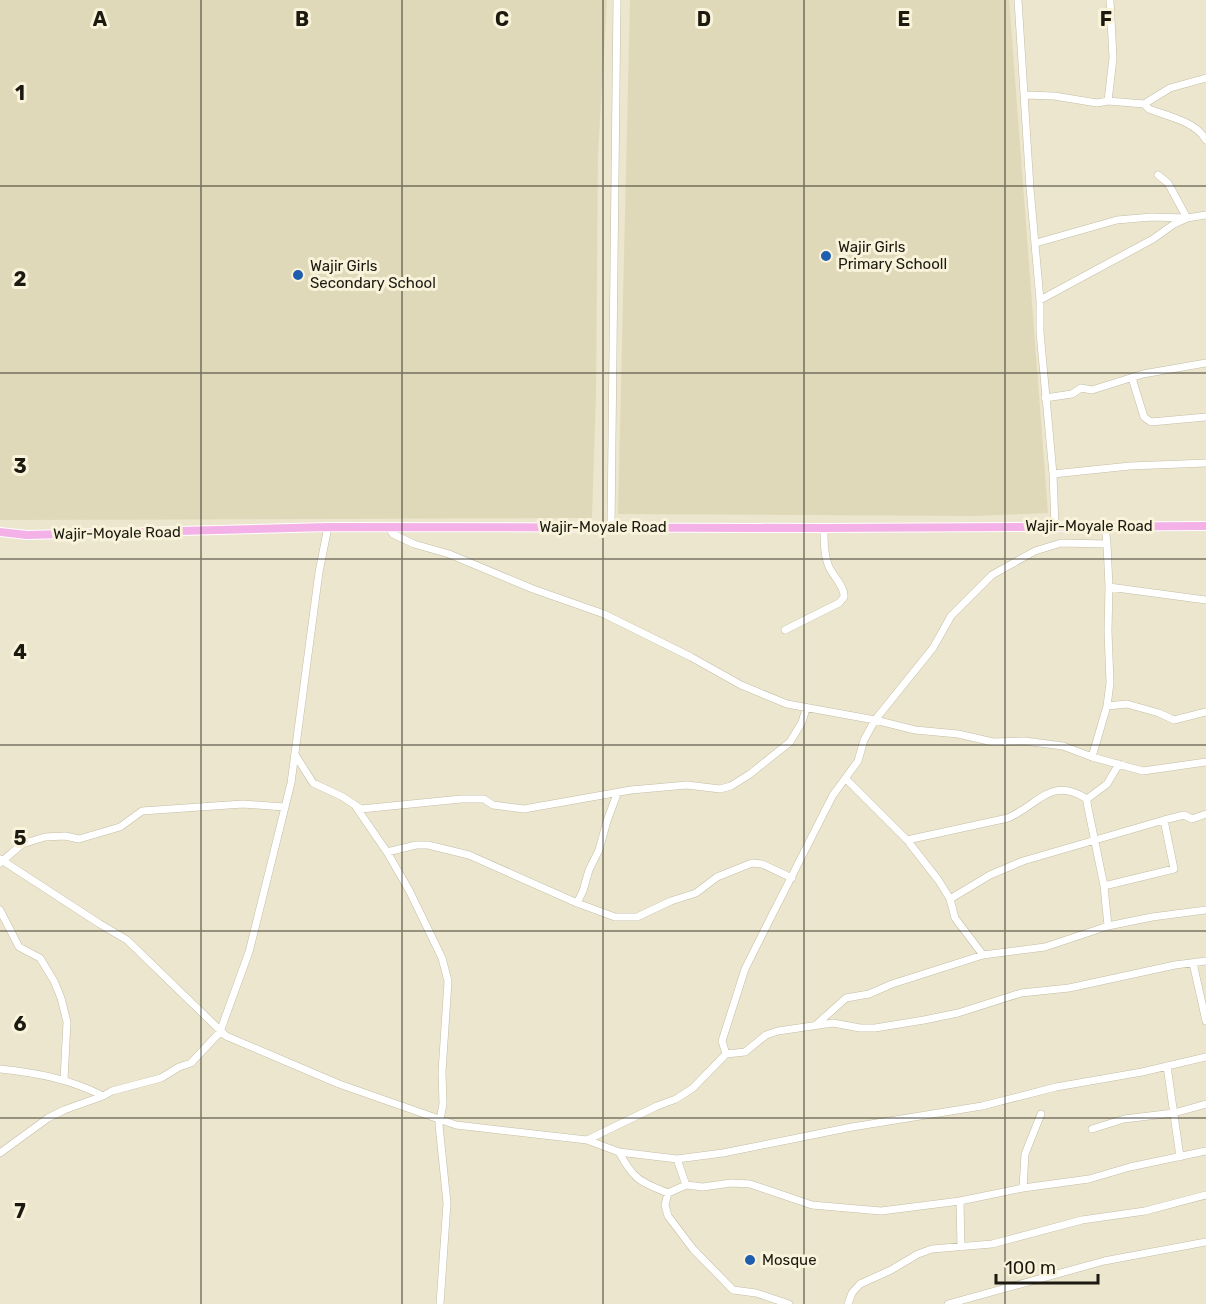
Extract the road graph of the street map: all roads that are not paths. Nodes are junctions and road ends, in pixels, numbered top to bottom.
1 (617, 0) edge
2 (1018, 0) edge
3 (1110, 0) edge
4 (1206, 78) edge
5 (1026, 95) junction
6 (1108, 101) junction
7 (1144, 104) junction
8 (1206, 140) edge
9 (1158, 175) dead end
10 (1206, 216) edge
11 (1187, 218) junction
12 (1036, 243) junction
13 (1040, 300) junction
14 (1206, 363) edge
15 (1132, 378) junction
16 (1045, 398) junction
17 (1206, 417) edge
18 (1206, 463) edge
19 (1053, 474) junction
20 (1055, 526) junction
21 (1105, 526) junction
22 (1206, 526) edge
23 (328, 527) junction
24 (388, 527) junction
25 (611, 528) junction
26 (824, 528) junction
27 (0, 532) edge
28 (1107, 544) junction
29 (1109, 587) junction
30 (1206, 600) edge
31 (784, 630) dead end
32 (1107, 706) junction
33 (806, 709) junction
34 (1206, 712) edge
35 (875, 720) junction
36 (296, 756) junction
37 (1092, 757) junction
38 (1206, 762) edge
39 (1119, 764) junction
40 (846, 779) junction
41 (617, 794) junction
42 (1087, 799) junction
43 (284, 807) junction
44 (356, 807) junction
45 (1206, 814) edge
46 (1164, 820) junction
47 (1095, 839) junction
48 (907, 840) junction
49 (387, 852) junction
50 (1, 861) edge
51 (792, 878) junction
52 (1104, 886) junction
53 (950, 899) junction
54 (577, 903) junction
55 (0, 910) edge
56 (1206, 910) edge
57 (1108, 926) junction
58 (983, 955) junction
59 (1206, 961) edge
60 (1193, 963) junction
61 (1206, 1021) edge
62 (817, 1024) junction
63 (220, 1032) junction
64 (726, 1054) junction
65 (1206, 1057) edge
66 (1167, 1066) junction
67 (0, 1069) edge
68 (64, 1080) junction
69 (103, 1096) junction
70 (1206, 1104) edge
71 (1174, 1113) junction
72 (1041, 1114) dead end
73 (441, 1118) junction
74 (1092, 1129) dead end
75 (587, 1140) junction
76 (1206, 1151) edge
77 (619, 1152) junction
78 (0, 1153) edge
79 (1180, 1156) junction
80 (677, 1159) junction
81 (686, 1185) junction
82 (1023, 1188) junction
83 (668, 1193) junction
84 (1206, 1195) edge
85 (960, 1201) junction
86 (1206, 1242) edge
87 (961, 1247) junction
88 (440, 1304) edge
89 (789, 1304) edge
90 (848, 1304) edge
91 (948, 1304) edge

1 - 25 street
2 - 5 street
3 - 6 street
4 - 7 street
5 - 6 street
5 - 12 street
6 - 7 street
7 - 8 street
9 - 11 street
10 - 11 street
11 - 12 street
11 - 13 street
12 - 13 street
13 - 16 street
14 - 15 street
15 - 16 street
15 - 17 street
16 - 19 street
18 - 19 street
19 - 20 street
20 - 21 main road, Wajir-Moyale Road
20 - 26 main road, Wajir-Moyale Road
21 - 22 main road, Wajir-Moyale Road
21 - 28 street
23 - 24 main road, Wajir-Moyale Road
23 - 27 main road, Wajir-Moyale Road
23 - 36 street
24 - 25 main road, Wajir-Moyale Road
24 - 33 street
25 - 26 main road, Wajir-Moyale Road
26 - 31 street
28 - 29 street
28 - 35 street
29 - 30 street
29 - 32 street
32 - 34 street
32 - 37 street
33 - 35 street
33 - 41 street
35 - 37 street
35 - 40 street
36 - 43 street
36 - 44 street
37 - 39 street
38 - 39 street
39 - 42 street
40 - 48 street
40 - 51 street
41 - 44 street
41 - 54 street
42 - 47 street
42 - 48 street
43 - 50 street
43 - 63 street
44 - 49 street
45 - 46 street
46 - 47 street
46 - 52 street
47 - 52 street
47 - 53 street
48 - 53 street
49 - 54 street
49 - 73 street
50 - 63 street
51 - 54 street
51 - 64 street
52 - 57 street
53 - 58 street
55 - 68 street
56 - 57 street
57 - 58 street
58 - 62 street
59 - 60 street
60 - 61 street
60 - 62 street
62 - 64 street
63 - 69 street
63 - 73 street
64 - 75 street
65 - 66 street
66 - 71 street
66 - 80 street
67 - 68 street
68 - 69 street
69 - 78 street
70 - 71 street
71 - 74 street
71 - 79 street
72 - 82 street
73 - 75 street
73 - 88 street
75 - 77 street
76 - 79 street
77 - 80 street
77 - 83 street
79 - 82 street
80 - 81 street
81 - 83 street
81 - 85 street
82 - 85 street
83 - 89 street
84 - 87 street
85 - 87 street
86 - 91 street
87 - 90 street

